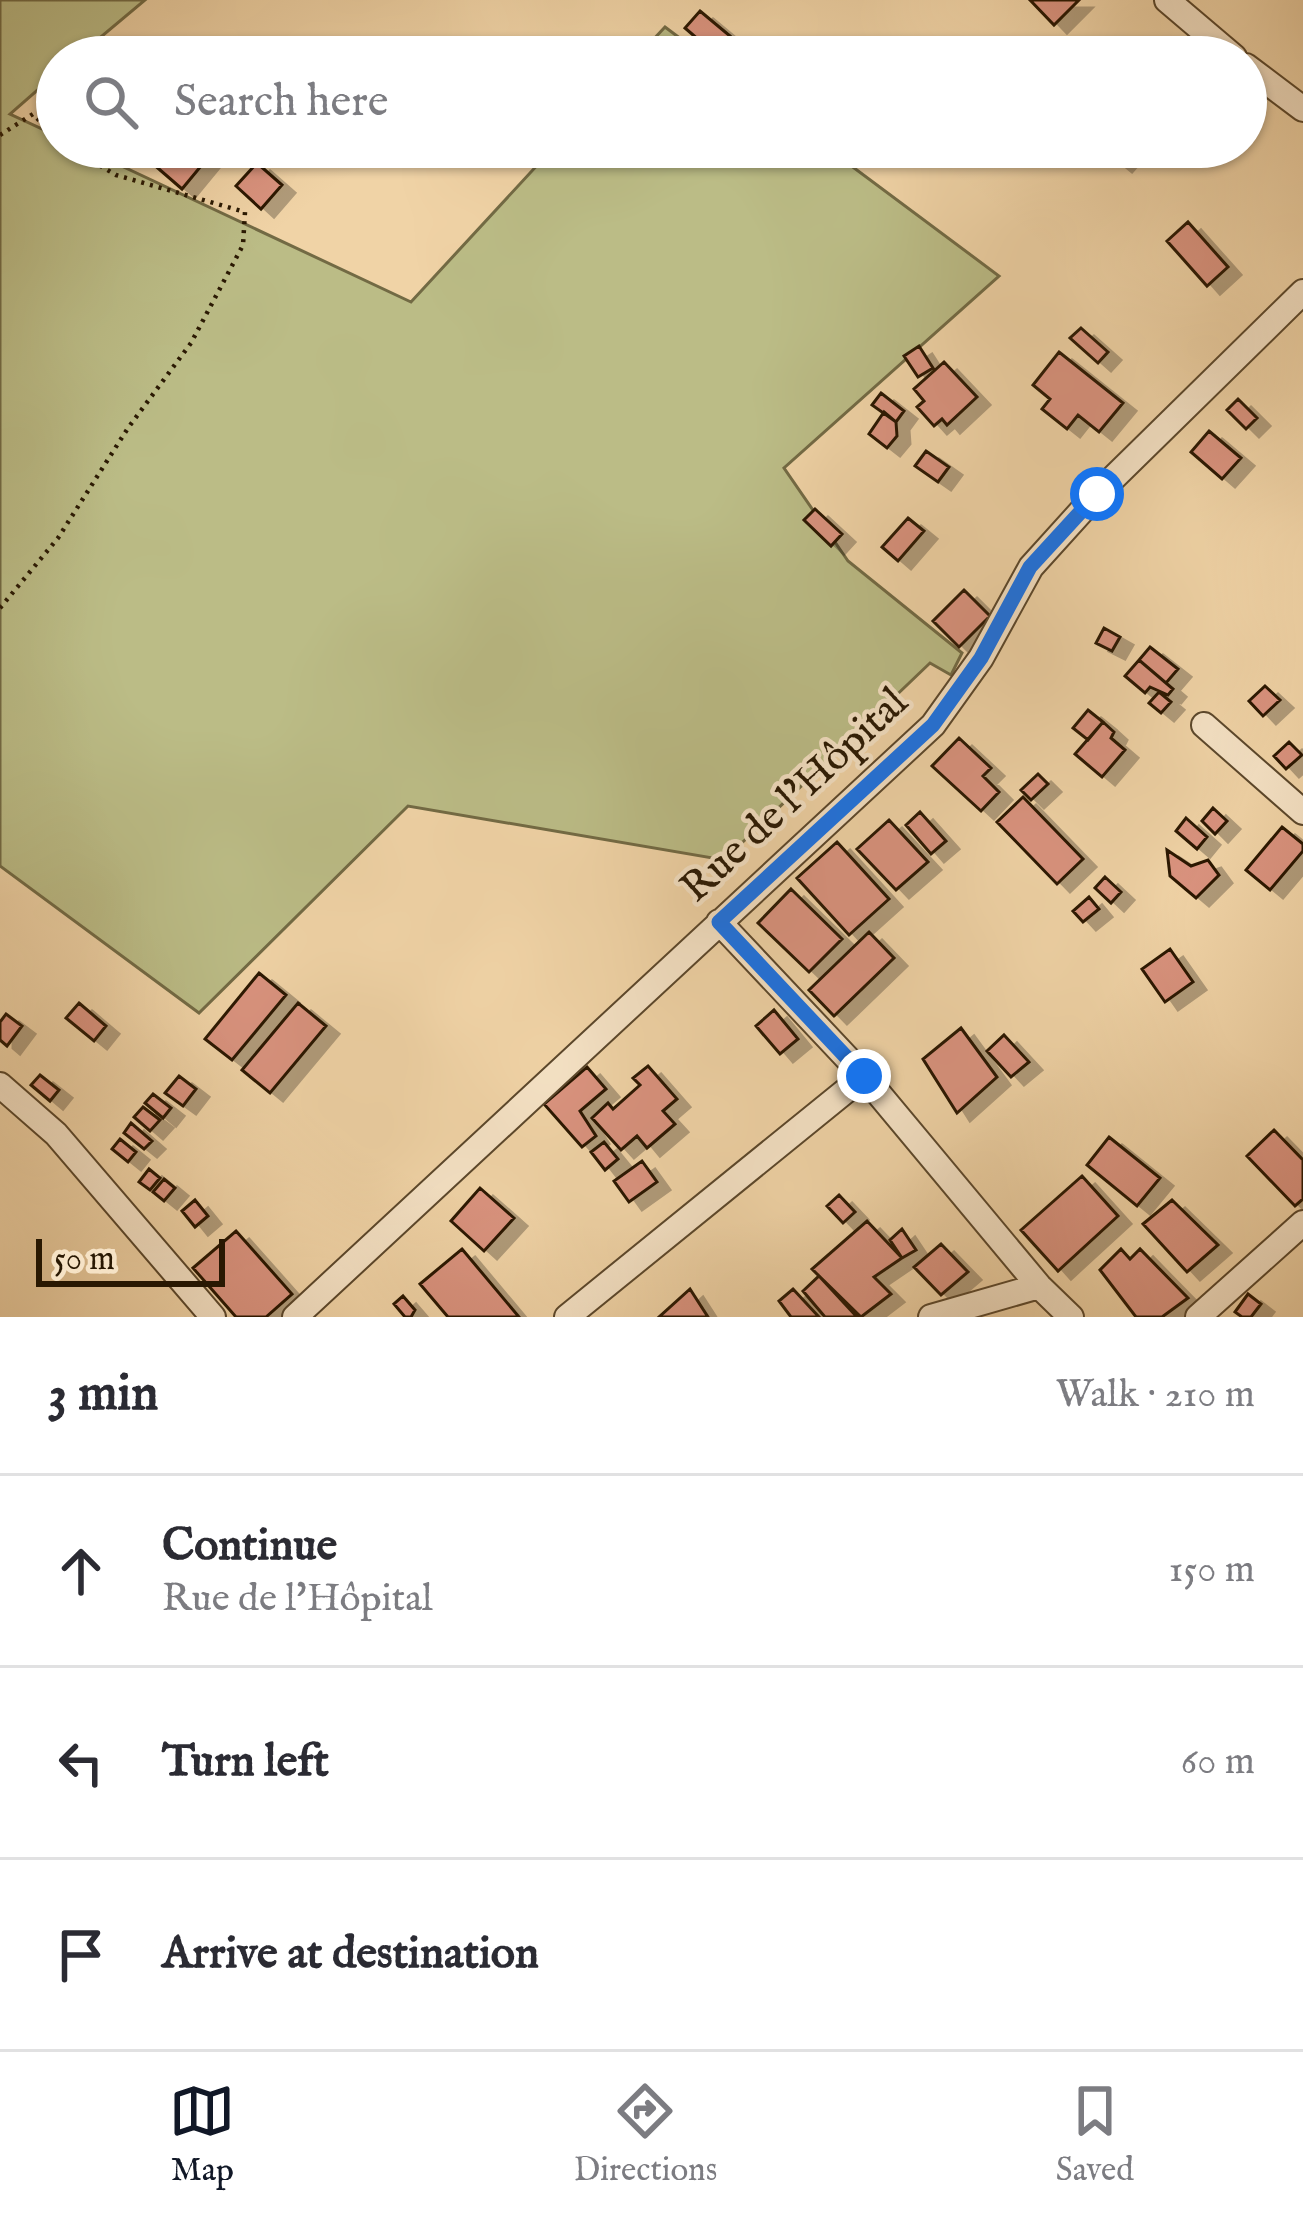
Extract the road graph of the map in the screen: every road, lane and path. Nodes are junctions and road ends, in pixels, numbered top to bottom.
1 (1167, 0) edge
2 (1209, 36) edge
3 (1267, 82) edge
4 (1303, 109) edge
5 (36, 118) edge
6 (0, 135) edge
7 (104, 168) edge
8 (1303, 292) edge
9 (0, 608) edge
10 (1204, 725) dead end
11 (1303, 812) edge
12 (719, 922) junction
13 (864, 1076) junction
14 (0, 1085) edge
15 (1303, 1223) edge
16 (1039, 1286) junction
17 (213, 1317) edge
18 (295, 1317) edge
19 (568, 1317) edge
20 (931, 1317) edge
21 (1071, 1317) edge
22 (1198, 1317) edge

1 - 2 street
3 - 4 street
5 - 6 path
7 - 9 path
8 - 12 street, Rue de l'Hôpital
10 - 11 street
12 - 13 street
12 - 18 street, Rue de l'Hôpital
13 - 16 street
13 - 19 street
14 - 17 street
15 - 22 street
16 - 20 street
16 - 21 street

